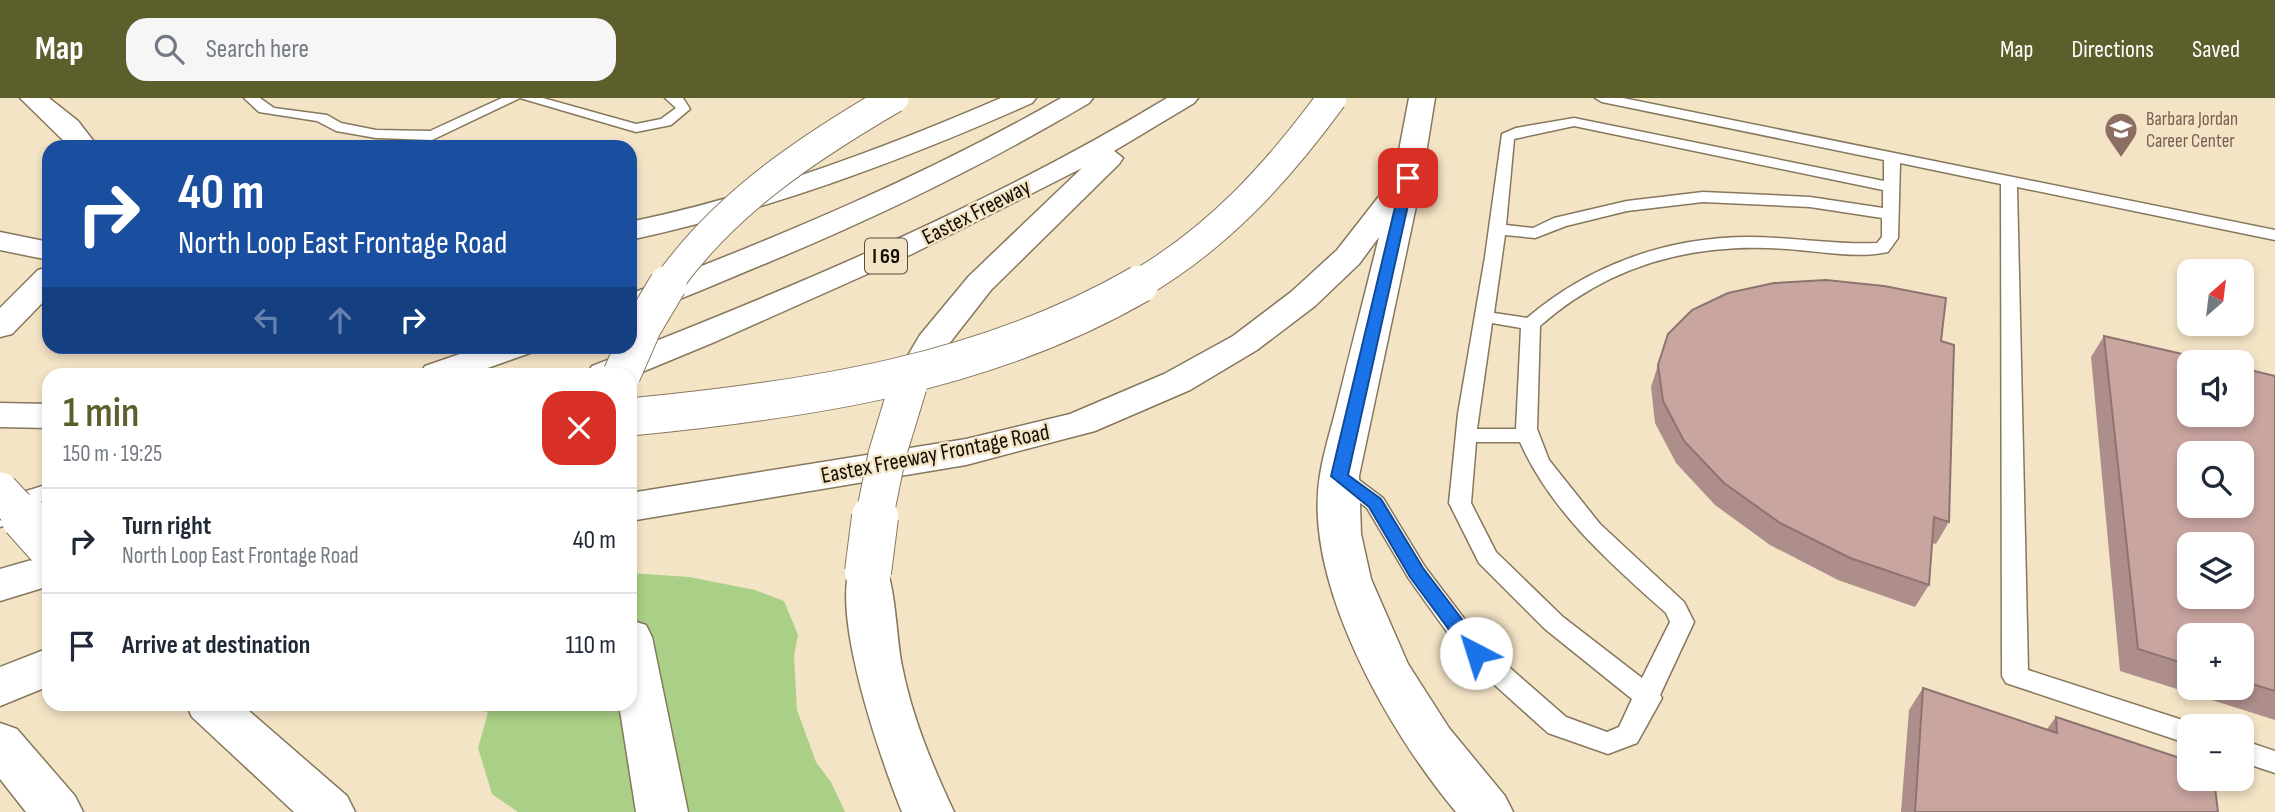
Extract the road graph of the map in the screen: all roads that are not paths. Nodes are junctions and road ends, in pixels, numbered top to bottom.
1 (33, 98) edge
2 (251, 98) edge
3 (513, 98) edge
4 (527, 98) edge
5 (672, 98) edge
6 (894, 98) edge
7 (1023, 98) edge
8 (1080, 98) edge
9 (1185, 98) edge
10 (1332, 98) edge
11 (1422, 98) edge
12 (1602, 98) edge
13 (1157, 116) junction
14 (78, 140) edge
15 (1892, 156) junction
16 (1408, 178) junction
17 (2009, 180) junction
18 (1892, 187) junction
19 (1891, 214) junction
20 (637, 229) edge
21 (1497, 229) junction
22 (2275, 235) edge
23 (0, 241) edge
24 (42, 250) edge
25 (42, 284) edge
26 (637, 302) edge
27 (1486, 317) junction
28 (1531, 324) junction
29 (0, 327) edge
30 (637, 340) edge
31 (495, 354) edge
32 (455, 368) edge
33 (620, 368) edge
34 (0, 415) edge
35 (42, 415) edge
36 (637, 417) edge
37 (1527, 435) junction
38 (1466, 436) junction
39 (1339, 476) junction
40 (0, 491) edge
41 (42, 500) edge
42 (637, 506) edge
43 (0, 513) edge
44 (42, 537) edge
45 (42, 572) edge
46 (0, 585) edge
47 (42, 669) edge
48 (637, 675) edge
49 (0, 687) edge
50 (1648, 698) junction
51 (217, 711) edge
52 (2177, 729) edge
53 (0, 743) edge
54 (2254, 755) edge
55 (2275, 762) edge
56 (57, 812) edge
57 (329, 812) edge
58 (662, 812) edge
59 (928, 812) edge
60 (1487, 812) edge

1 - 14 main road
2 - 3 lane
4 - 5 lane
6 - 30 main road, bridge
7 - 20 main road
8 - 26 main road, I 69
9 - 13 main road, Eastex Freeway / I 69
10 - 36 main road, bridge
11 - 16 main road, Eastex Freeway Frontage Road
12 - 15 lane
13 - 33 main road, Eastex Freeway / I 69
13 - 59 main road, bridge
15 - 17 lane
15 - 18 lane
16 - 39 main road
16 - 42 main road, Eastex Freeway Frontage Road
17 - 22 lane
17 - 52 lane
18 - 19 lane
18 - 21 lane
19 - 21 lane
19 - 28 lane
21 - 27 lane
23 - 24 main road
25 - 29 main road
27 - 28 lane
27 - 38 lane
28 - 37 lane
31 - 32 main road
34 - 35 main road
37 - 38 lane
37 - 50 lane
38 - 50 lane
39 - 50 lane
39 - 60 main road
40 - 44 main road, bridge
41 - 43 main road
45 - 46 main road
47 - 49 main road
48 - 58 main road
51 - 57 main road
53 - 56 main road
54 - 55 lane

